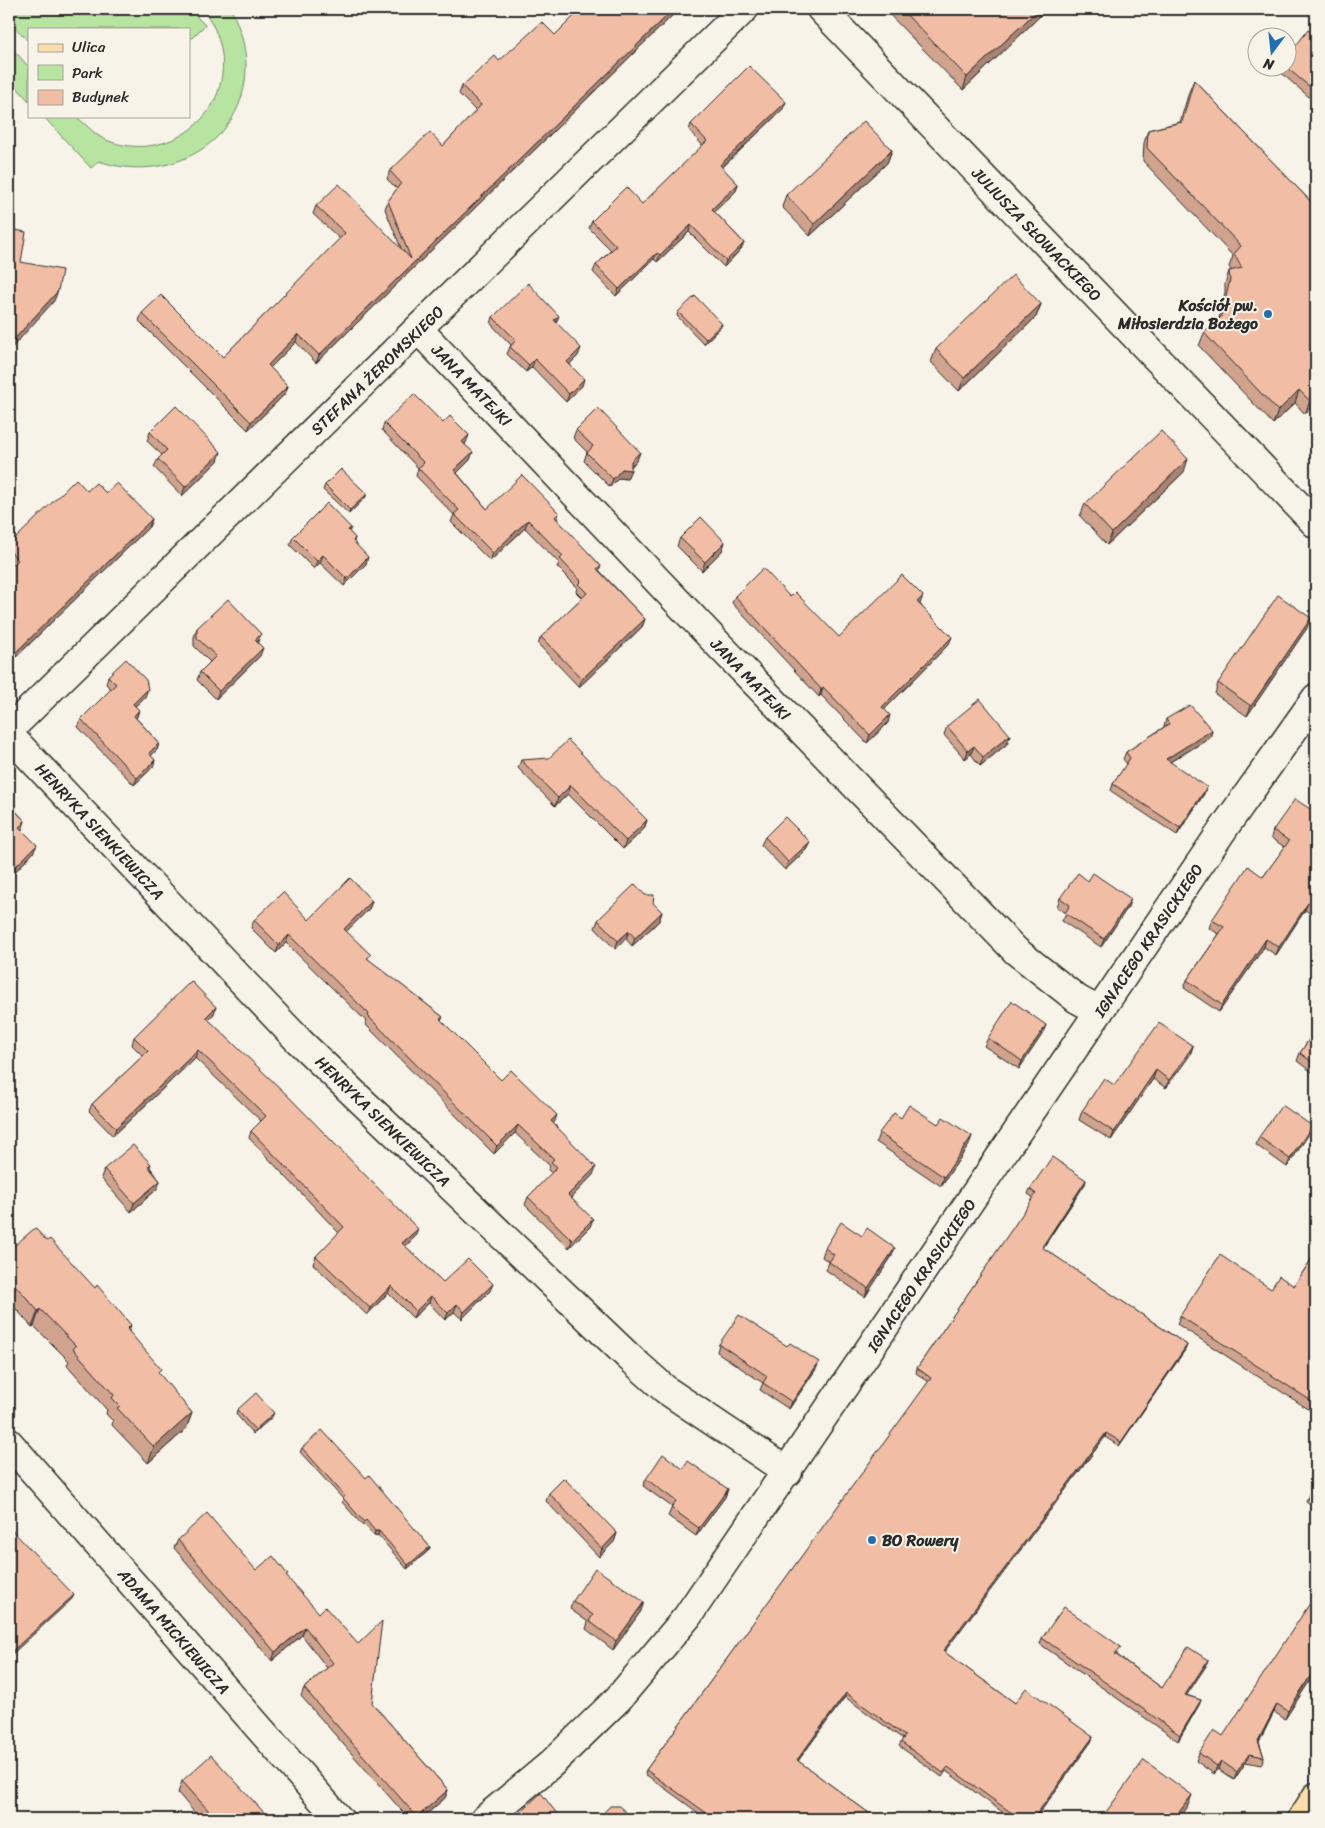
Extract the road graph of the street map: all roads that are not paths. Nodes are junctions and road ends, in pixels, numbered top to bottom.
1 (744, 9) edge
2 (821, 9) edge
3 (418, 329) junction
4 (1316, 524) edge
5 (1316, 698) edge
6 (9, 730) edge
7 (9, 735) edge
8 (1099, 1012) junction
9 (9, 1443) edge
10 (788, 1472) junction
11 (1316, 1798) edge
12 (338, 1819) edge
13 (485, 1819) edge
14 (1302, 1819) edge

1 - 3 street, STEFANA ŻEROMSKIEGO
2 - 4 street, JULIUSZA SŁOWACKIEGO
3 - 6 street, STEFANA ŻEROMSKIEGO
3 - 8 street, JANA MATEJKI
5 - 8 street, IGNACEGO KRASICKIEGO
7 - 10 street, HENRYKA SIENKIEWICZA
8 - 10 street, IGNACEGO KRASICKIEGO
9 - 12 street, ADAMA MICKIEWICZA
10 - 13 street, IGNACEGO KRASICKIEGO
11 - 14 main road

